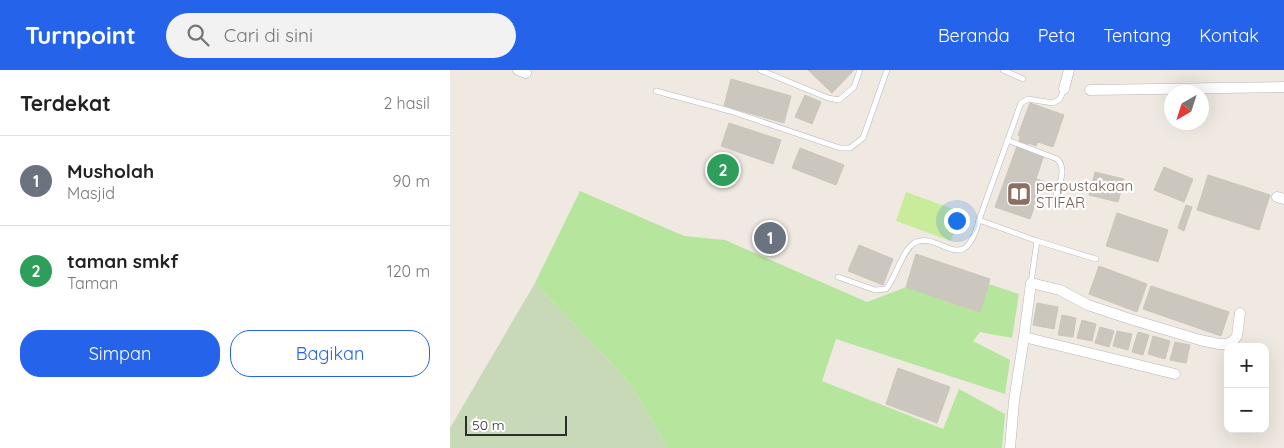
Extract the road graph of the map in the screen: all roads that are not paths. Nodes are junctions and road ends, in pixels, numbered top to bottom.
1 (760, 70) edge
2 (860, 70) edge
3 (887, 70) edge
4 (1003, 70) edge
5 (1069, 70) edge
6 (1023, 79) dead end
7 (1284, 87) edge
8 (1064, 89) joint
9 (1090, 90) dead end
10 (656, 91) dead end
11 (1006, 140) junction
12 (1055, 199) dead end
13 (978, 220) junction
14 (1037, 241) junction
15 (1096, 259) dead end
16 (838, 277) dead end
17 (1031, 283) junction
18 (1240, 313) dead end
19 (1024, 337) junction
20 (1175, 374) dead end
21 (1010, 448) edge

1 - 2 lane
3 - 10 lane
4 - 6 lane
5 - 8 street
7 - 9 street
8 - 11 lane
11 - 12 lane
11 - 13 lane
13 - 14 lane
13 - 16 lane
14 - 15 lane
14 - 17 lane
17 - 18 street
17 - 19 street
19 - 20 street
19 - 21 street

